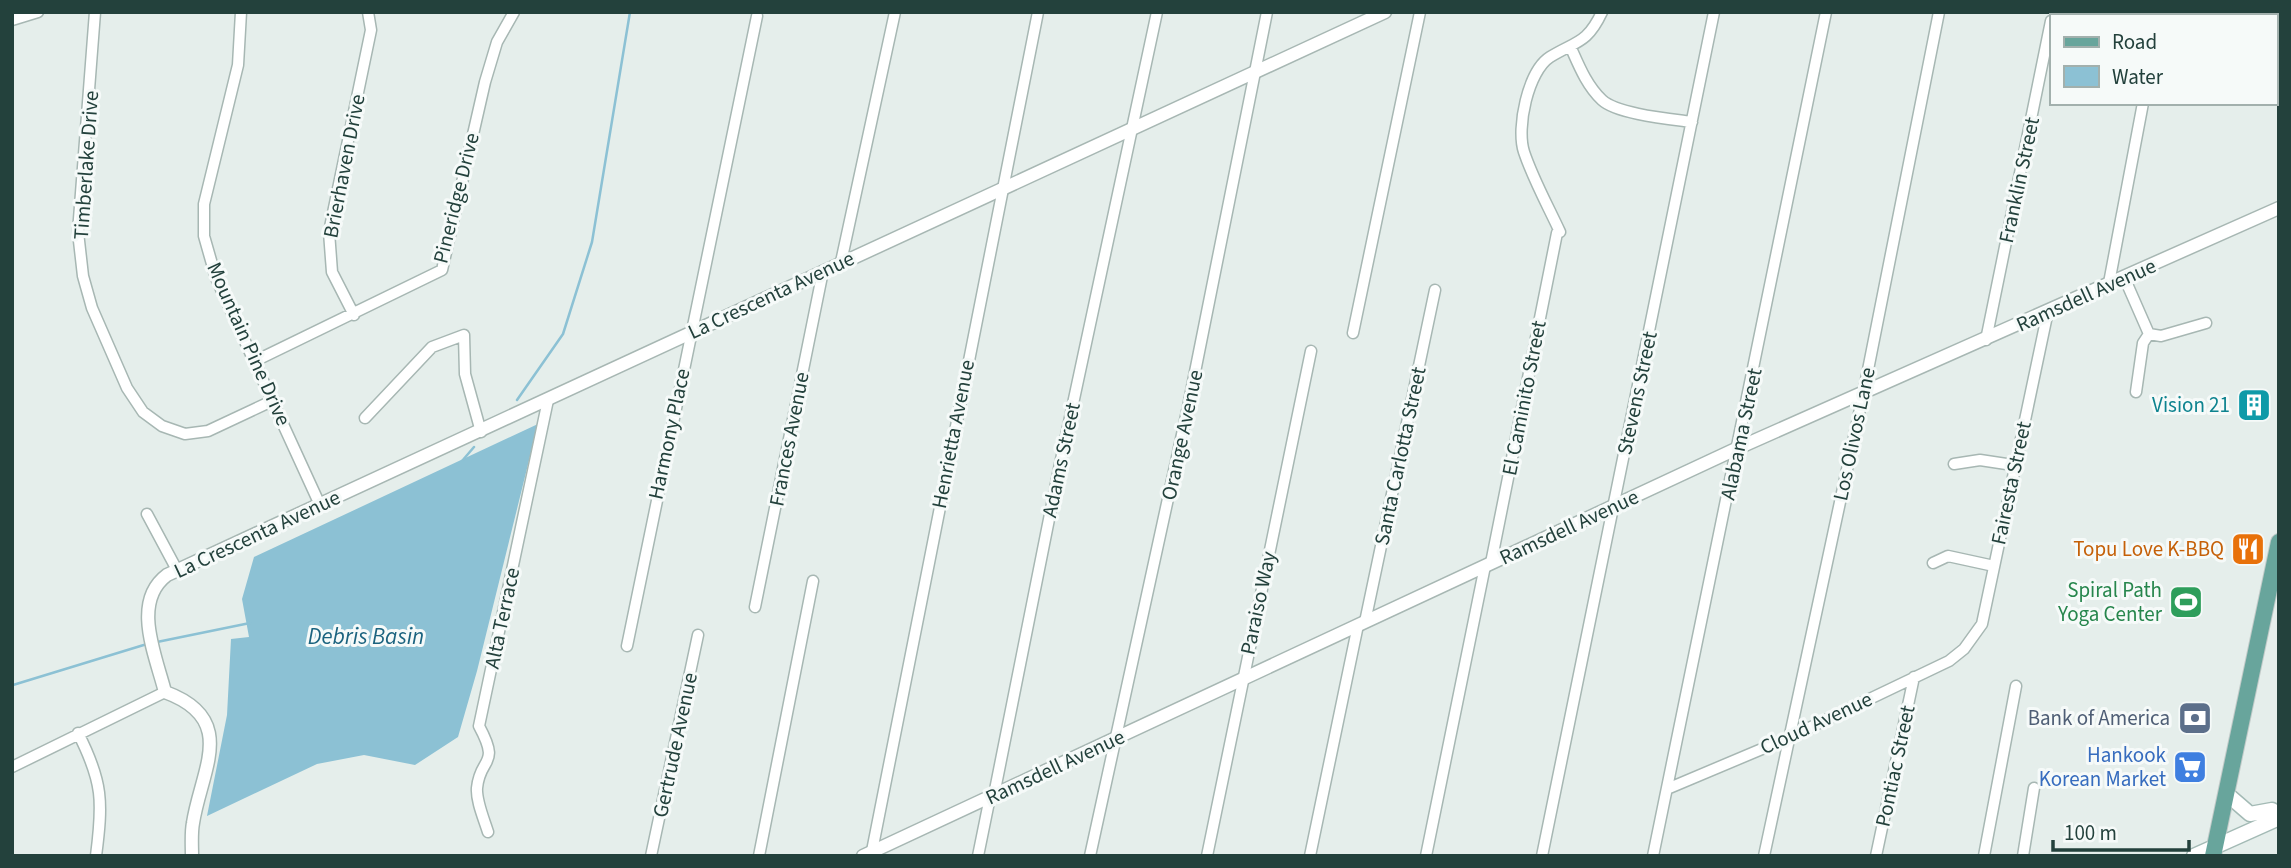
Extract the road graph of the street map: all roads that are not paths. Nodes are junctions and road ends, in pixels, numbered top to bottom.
1 (38, 12) edge
2 (95, 12) edge
3 (241, 12) edge
4 (368, 12) edge
5 (514, 12) edge
6 (895, 12) edge
7 (1038, 12) edge
8 (1157, 12) edge
9 (1268, 12) edge
10 (1385, 12) edge
11 (1420, 12) edge
12 (1602, 12) edge
13 (1714, 12) edge
14 (1826, 12) edge
15 (1939, 12) edge
16 (757, 16) dead end
17 (12, 20) edge
18 (2050, 26) edge
19 (1571, 48) junction
20 (1256, 70) junction
21 (2143, 105) edge
22 (1692, 122) junction
23 (1134, 127) junction
24 (1001, 188) junction
25 (2279, 208) edge
26 (841, 262) junction
27 (823, 271) junction
28 (2124, 278) junction
29 (2109, 283) junction
30 (1435, 290) dead end
31 (2048, 311) junction
32 (354, 315) junction
33 (2206, 323) dead end
34 (690, 333) junction
35 (1353, 333) dead end
36 (2149, 334) junction
37 (1986, 340) junction
38 (1311, 351) dead end
39 (255, 361) junction
40 (2136, 392) dead end
41 (1863, 395) junction
42 (274, 400) junction
43 (548, 400) junction
44 (365, 418) dead end
45 (481, 432) junction
46 (1738, 448) junction
47 (1954, 464) dead end
48 (2013, 465) junction
49 (320, 506) junction
50 (1614, 506) junction
51 (147, 514) dead end
52 (2279, 542) edge
53 (1933, 563) dead end
54 (1488, 564) junction
55 (1994, 566) junction
56 (177, 570) junction
57 (813, 581) dead end
58 (755, 607) dead end
59 (1362, 623) junction
60 (698, 635) dead end
61 (627, 646) dead end
62 (1963, 650) joint
63 (1913, 677) junction
64 (1242, 679) junction
65 (2016, 686) dead end
66 (165, 692) junction
67 (78, 733) junction
68 (1788, 738) junction
69 (1114, 739) junction
70 (12, 767) edge
71 (2034, 788) dead end
72 (1667, 789) junction
73 (2228, 795) junction
74 (992, 796) junction
75 (2279, 816) edge
76 (488, 832) dead end
77 (2214, 851) edge
78 (869, 854) edge
79 (96, 856) edge
80 (192, 856) edge
81 (651, 856) edge
82 (759, 856) edge
83 (978, 856) edge
84 (1090, 856) edge
85 (1207, 856) edge
86 (1310, 856) edge
87 (1426, 856) edge
88 (1542, 856) edge
89 (1653, 856) edge
90 (1764, 856) edge
91 (1876, 856) edge
92 (1984, 856) edge
93 (2023, 856) edge
94 (2194, 856) edge

1 - 17 street
2 - 42 street, Timberlake Drive
3 - 39 street, Mountain Pine Drive
4 - 32 street, Brierhaven Drive
5 - 32 street, Pineridge Drive
6 - 26 street
7 - 24 street, Henrietta Avenue
8 - 23 street, Adams Street
9 - 20 street, Orange Avenue
10 - 20 street, La Crescenta Avenue
11 - 35 street
12 - 19 street, El Caminito Street
13 - 22 street, Stevens Street
14 - 46 street, Alabama Street
15 - 41 street, Los Olivos Lane
16 - 34 street, Harmony Place
18 - 37 street, Franklin Street
19 - 22 street
19 - 54 street, El Caminito Street
20 - 23 street, La Crescenta Avenue
20 - 69 street, Orange Avenue
21 - 29 street
22 - 50 street, Stevens Street
23 - 24 street, La Crescenta Avenue
23 - 74 street, Adams Street
24 - 26 street, La Crescenta Avenue
24 - 78 street, Henrietta Avenue
25 - 28 street, Ramsdell Avenue
26 - 27 street, La Crescenta Avenue
27 - 34 street, La Crescenta Avenue
27 - 58 street, Frances Avenue
28 - 29 street, Ramsdell Avenue
28 - 36 street
29 - 31 street, Ramsdell Avenue
30 - 59 street, Santa Carlotta Street
31 - 37 street, Ramsdell Avenue
31 - 48 street, Fairesta Street
32 - 39 street, Pineridge Drive
33 - 36 street
34 - 43 street, La Crescenta Avenue
34 - 61 street, Harmony Place
36 - 40 street
37 - 41 street, Ramsdell Avenue
38 - 64 street, Paraiso Way
39 - 42 street, Mountain Pine Drive
41 - 46 street, Ramsdell Avenue
41 - 68 street, Los Olivos Lane
42 - 49 street, Mountain Pine Drive
43 - 45 street, La Crescenta Avenue
43 - 76 street, Alta Terrace
44 - 45 street
45 - 49 street, La Crescenta Avenue
46 - 50 street, Ramsdell Avenue
46 - 72 street, Alabama Street
47 - 48 street
48 - 55 street, Fairesta Street
49 - 56 street, La Crescenta Avenue
50 - 54 street, Ramsdell Avenue
50 - 88 street, Stevens Street
51 - 56 street
52 - 73 main road
53 - 55 street
54 - 59 street, Ramsdell Avenue
54 - 87 street, El Caminito Street
55 - 62 street, Fairesta Street
56 - 66 street, La Crescenta Avenue
57 - 82 street
59 - 64 street, Ramsdell Avenue
59 - 86 street, Santa Carlotta Street
60 - 81 street, Gertrude Avenue
62 - 63 street, Cloud Avenue
63 - 68 street, Cloud Avenue
63 - 91 street, Pontiac Street
64 - 69 street, Ramsdell Avenue
64 - 85 street, Paraiso Way
65 - 92 street
66 - 67 street
66 - 80 street
67 - 70 street
67 - 79 street
68 - 72 street, Cloud Avenue
68 - 90 street, Los Olivos Lane
69 - 74 street, Ramsdell Avenue
69 - 84 street, Orange Avenue
71 - 93 street
72 - 89 street, Alabama Street
73 - 75 main road
73 - 77 main road
74 - 78 street, Ramsdell Avenue
74 - 83 street, Adams Street
75 - 77 main road
77 - 94 main road

